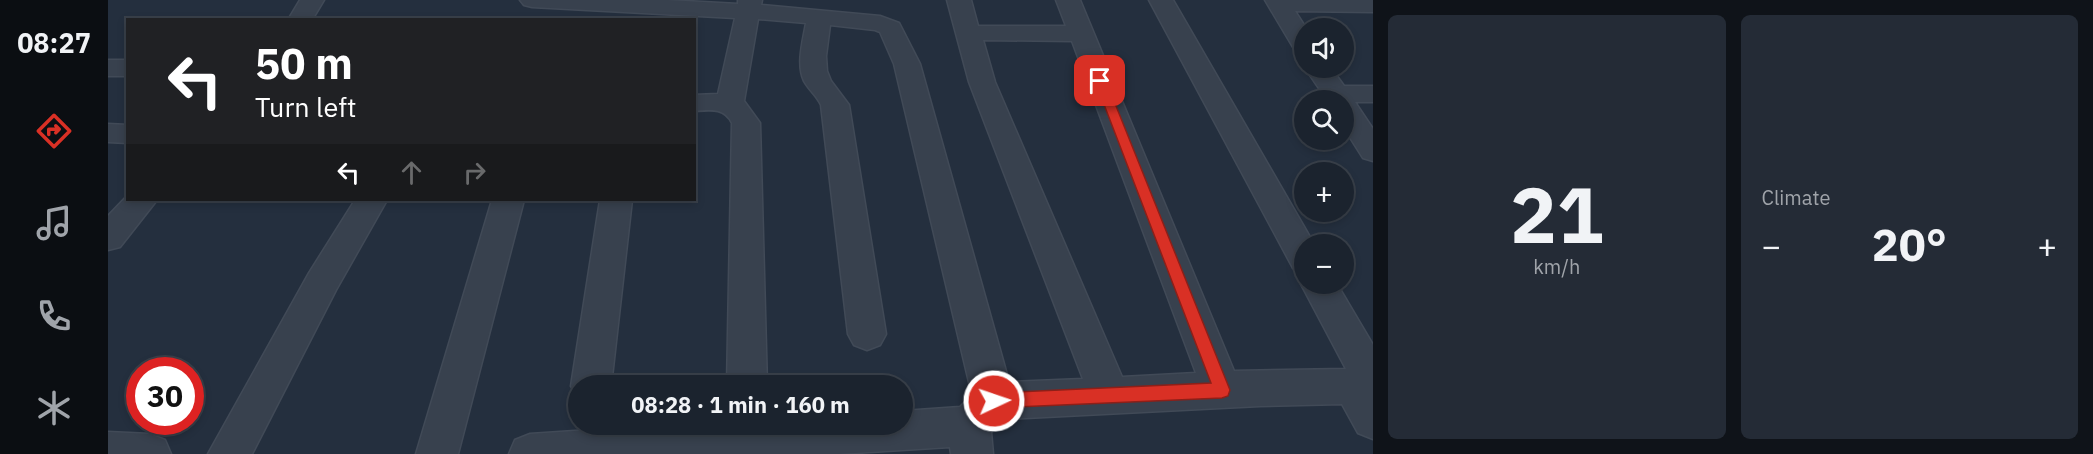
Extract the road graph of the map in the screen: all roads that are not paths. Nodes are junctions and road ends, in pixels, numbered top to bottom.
1 (312, 0) edge
2 (532, 0) edge
3 (959, 0) edge
4 (1068, 0) edge
5 (1161, 0) edge
6 (1278, 2) edge
7 (749, 5) edge
8 (1364, 5) edge
9 (562, 7) edge
10 (650, 13) edge
11 (819, 16) junction
12 (301, 18) edge
13 (1373, 21) edge
14 (1294, 29) edge
15 (968, 33) junction
16 (1082, 34) junction
17 (108, 68) edge
18 (126, 68) edge
19 (1373, 94) edge
20 (1354, 97) edge
21 (696, 103) edge
22 (730, 103) junction
23 (1354, 122) edge
24 (108, 133) edge
25 (126, 134) edge
26 (1373, 151) edge
27 (140, 201) edge
28 (370, 201) edge
29 (508, 201) edge
30 (616, 201) edge
31 (108, 238) edge
32 (1294, 239) edge
33 (1323, 294) edge
34 (867, 334) dead end
35 (592, 375) edge
36 (747, 375) edge
37 (1222, 390) junction
38 (1368, 393) edge
39 (1110, 395) junction
40 (979, 427) edge
41 (913, 428) edge
42 (738, 435) edge
43 (584, 437) edge
44 (697, 449) edge
45 (229, 454) edge
46 (437, 454) edge
47 (530, 454) edge

1 - 12 street
2 - 9 street
3 - 15 street
4 - 16 street
5 - 32 street
6 - 8 street
6 - 14 street
7 - 10 street
7 - 11 street
7 - 22 street
8 - 13 street
9 - 10 street
11 - 34 street
11 - 40 street
15 - 16 street
15 - 39 street
16 - 37 street
17 - 18 street
19 - 20 street
21 - 22 street
22 - 36 street
23 - 26 street
24 - 25 street
27 - 31 street
28 - 45 street
29 - 46 street
30 - 35 street
33 - 38 street
37 - 38 street
37 - 39 street
39 - 40 street
40 - 41 street
42 - 44 street
43 - 44 street
43 - 47 street

